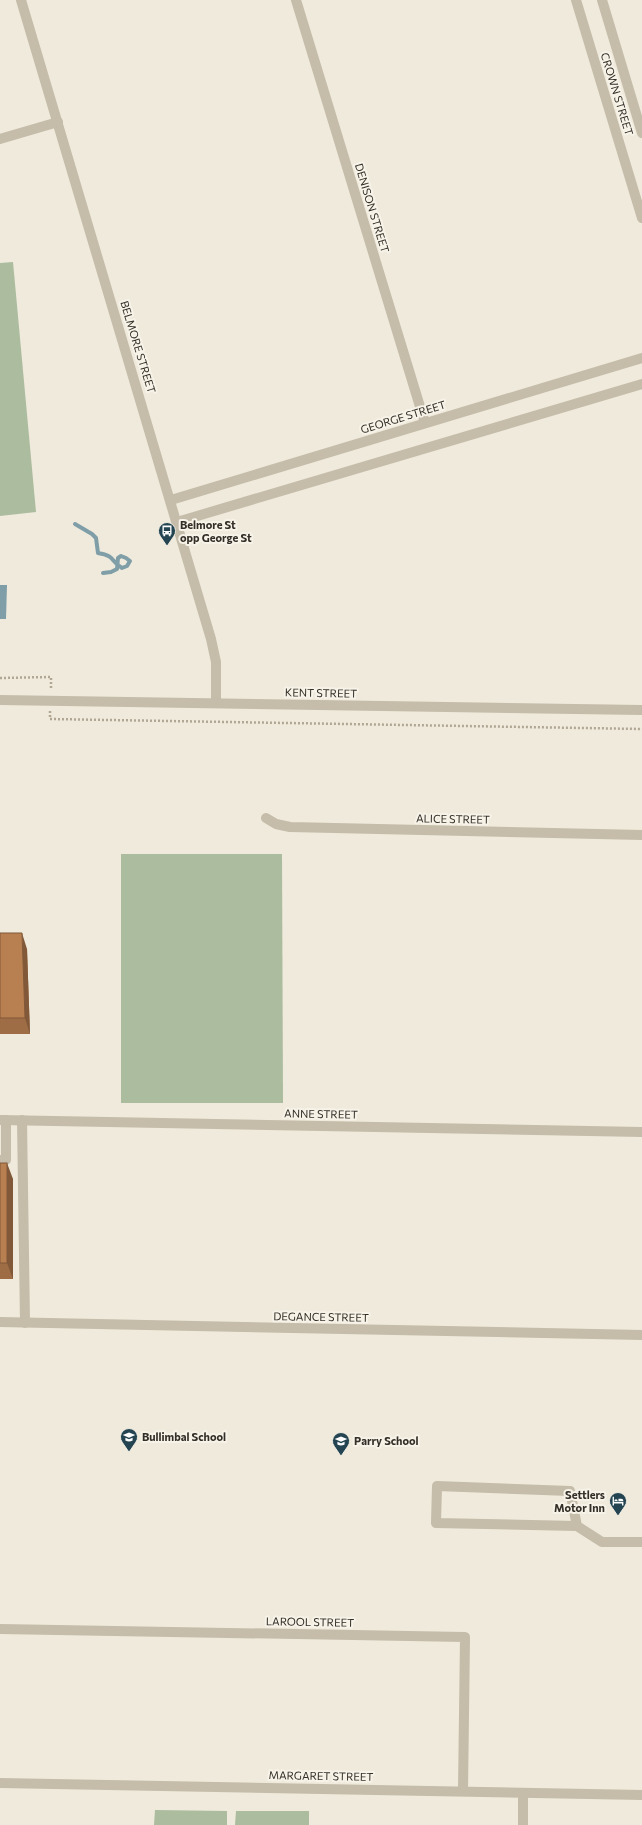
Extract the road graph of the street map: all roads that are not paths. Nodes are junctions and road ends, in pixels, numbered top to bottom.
1 (22, 0) edge
2 (296, 0) edge
3 (576, 0) edge
4 (602, 0) edge
5 (58, 122) junction
6 (642, 133) edge
7 (0, 139) edge
8 (642, 218) edge
9 (642, 358) edge
10 (642, 384) edge
11 (425, 423) junction
12 (171, 500) junction
13 (177, 522) junction
14 (0, 700) edge
15 (216, 703) junction
16 (642, 710) edge
17 (266, 818) dead end
18 (642, 835) edge
19 (3, 1120) edge
20 (22, 1120) junction
21 (642, 1132) edge
22 (0, 1160) edge
23 (0, 1322) edge
24 (25, 1323) junction
25 (642, 1335) edge
26 (577, 1526) junction
27 (642, 1542) edge
28 (0, 1630) edge
29 (0, 1783) edge
30 (463, 1791) junction
31 (523, 1793) junction
32 (642, 1795) edge
33 (523, 1825) edge

1 - 5 street, BELMORE STREET
2 - 11 street, DENISON STREET
3 - 8 street, CROWN STREET
4 - 6 street, CROWN STREET
5 - 7 street
5 - 12 street, BELMORE STREET
9 - 11 street, GEORGE STREET
10 - 13 street
11 - 12 street, GEORGE STREET
12 - 13 street, BELMORE STREET
13 - 15 street, BELMORE STREET
14 - 15 street, KENT STREET
15 - 16 street, KENT STREET
17 - 18 street, ALICE STREET
19 - 20 street, ANNE STREET
19 - 22 street
20 - 21 street, ANNE STREET
20 - 24 street
23 - 24 street, DEGANCE STREET
24 - 25 street, DEGANCE STREET
26 - 26 street
26 - 27 street
28 - 30 street, LAROOL STREET
29 - 30 street, MARGARET STREET
30 - 31 street, MARGARET STREET
31 - 32 street, MARGARET STREET
31 - 33 street

